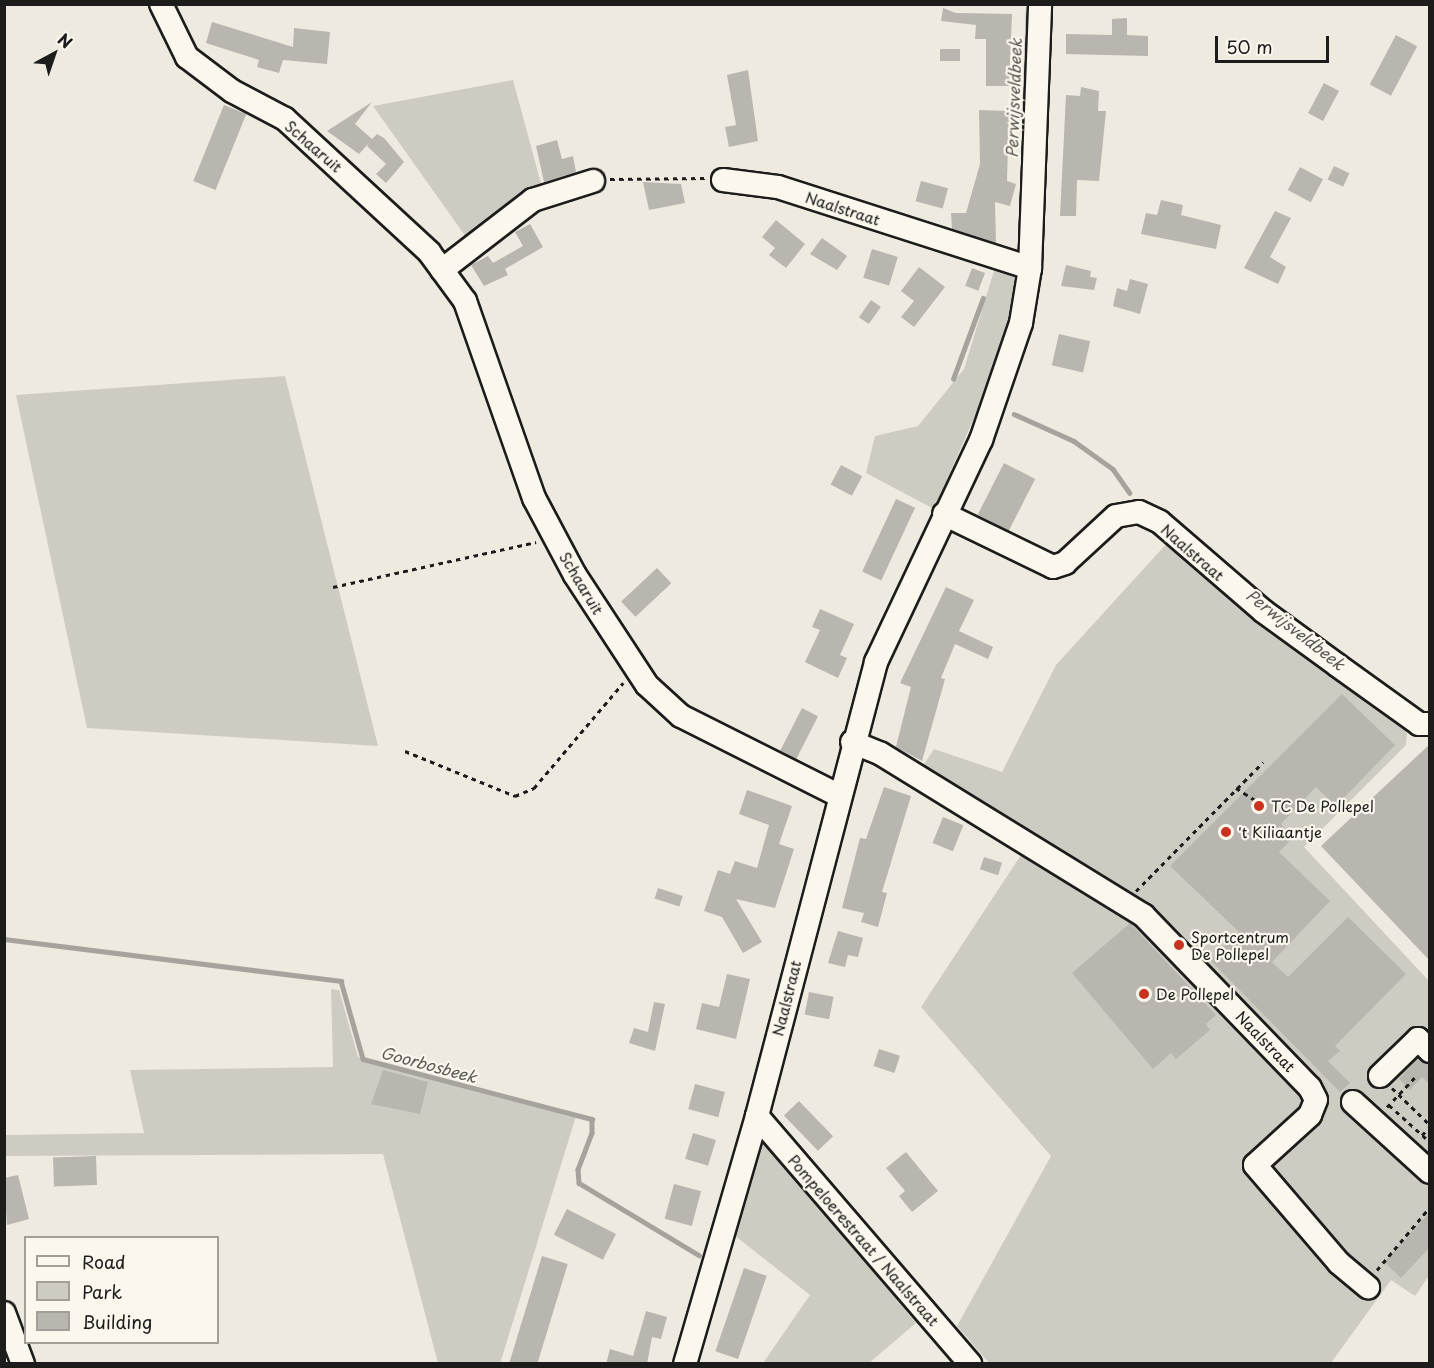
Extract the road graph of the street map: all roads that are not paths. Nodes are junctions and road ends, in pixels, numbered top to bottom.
1 (161, 4) edge
2 (1040, 4) edge
3 (723, 180) road end
4 (593, 181) road end
5 (1029, 268) junction
6 (442, 270) junction
7 (944, 514) junction
8 (1430, 724) edge
9 (852, 742) junction
10 (838, 795) junction
11 (1430, 1051) edge
12 (1380, 1076) road end
13 (1353, 1102) dead end
14 (757, 1116) junction
15 (1430, 1172) edge
16 (1368, 1287) road end
17 (4, 1313) edge
18 (23, 1364) edge
19 (685, 1364) edge
20 (970, 1364) edge

1 - 6 street, Schaaruit
2 - 5 street, Naalstraat
3 - 5 street, Naalstraat
4 - 6 street
5 - 7 street, Naalstraat
6 - 10 street, Schaaruit
7 - 8 street, Naalstraat
7 - 9 street, Naalstraat
9 - 10 street, Naalstraat
9 - 16 street, Naalstraat
10 - 14 street, Naalstraat
11 - 12 street
13 - 15 street
14 - 19 street, Naalstraat
14 - 20 street, Pompeloerestraat / Naalstraat
17 - 18 street

